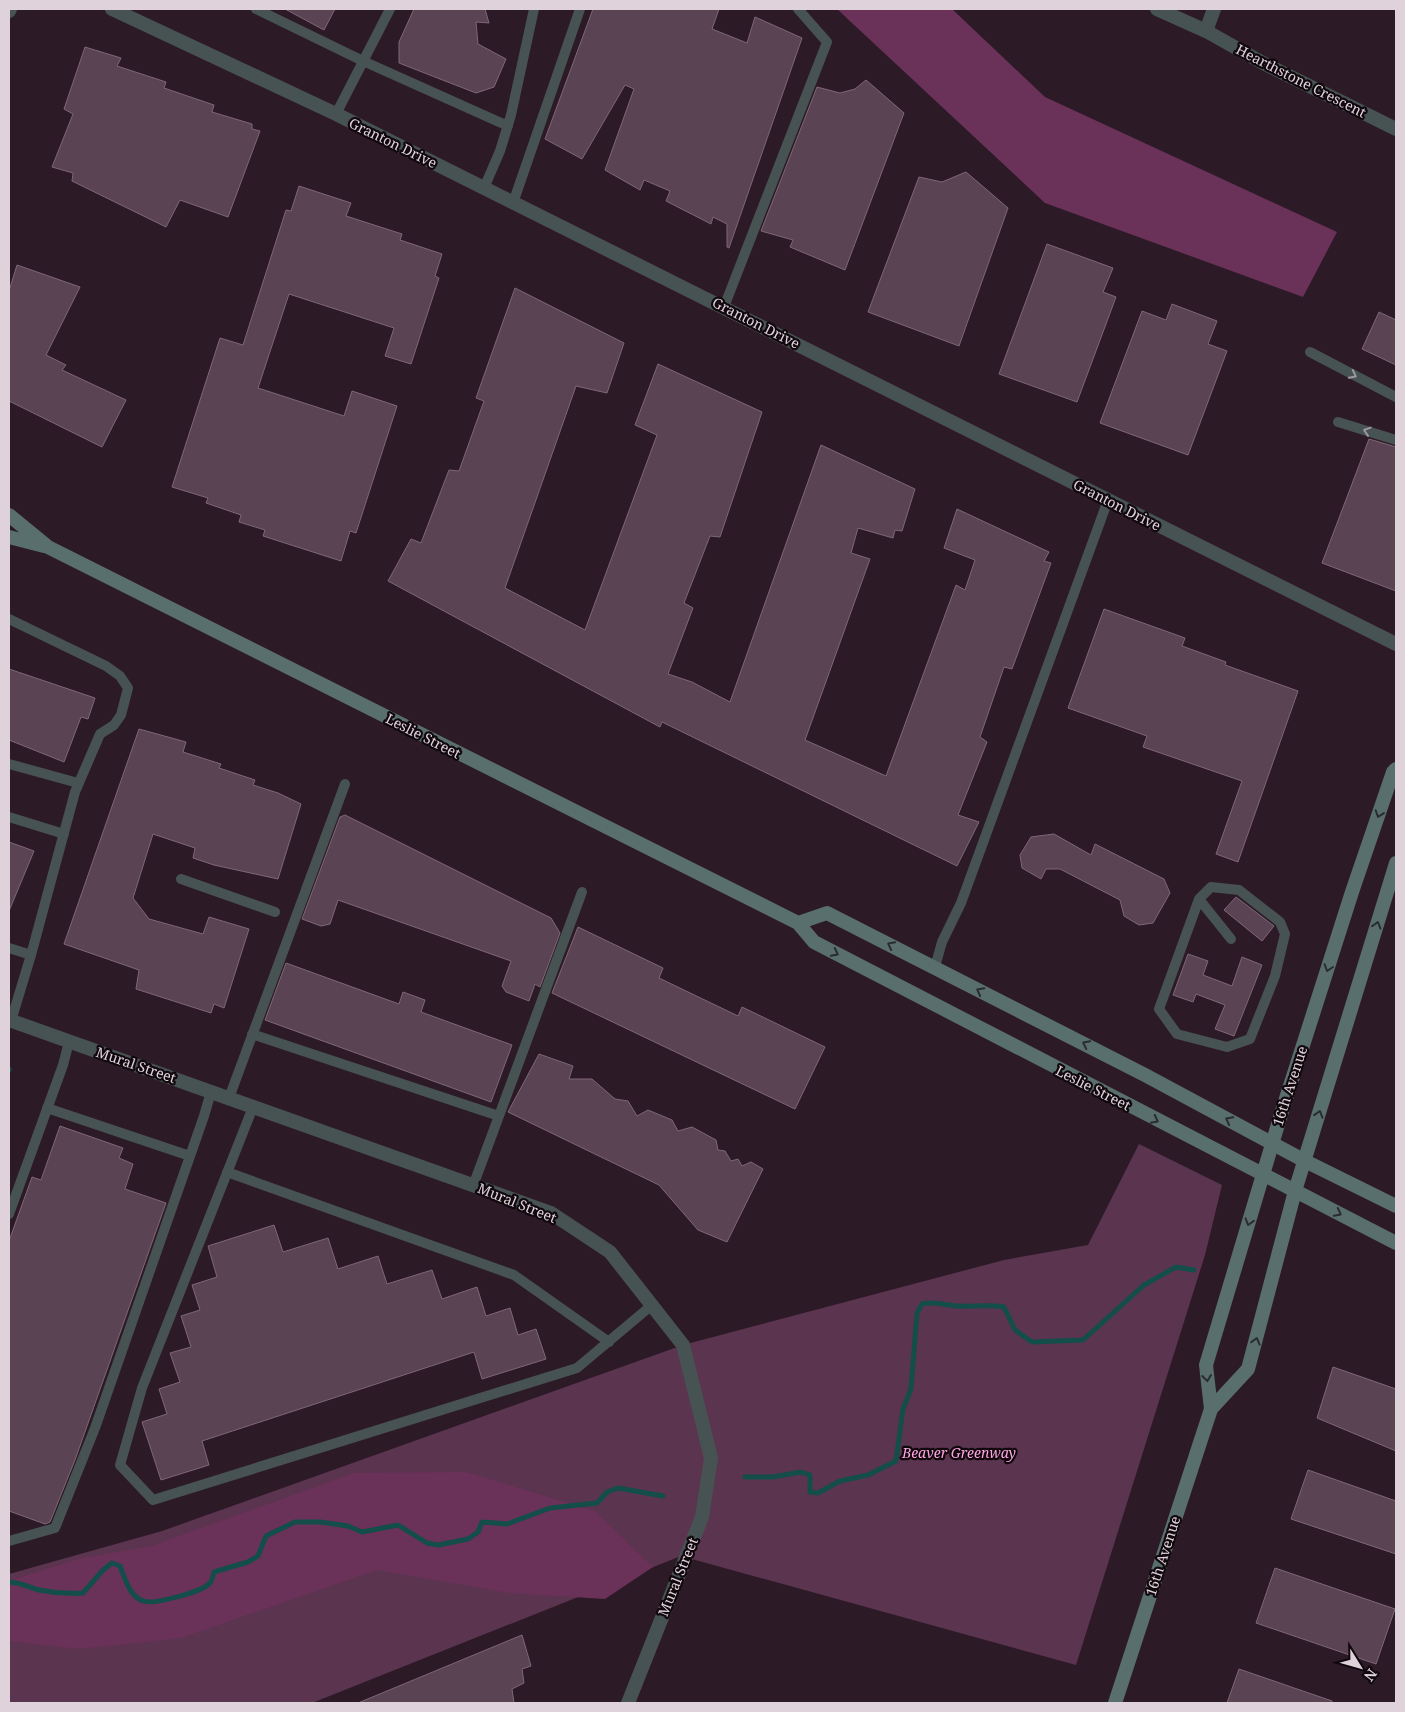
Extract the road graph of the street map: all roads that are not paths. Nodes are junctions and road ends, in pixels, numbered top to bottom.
1 (112, 9) edge
2 (256, 9) edge
3 (390, 9) edge
4 (534, 9) edge
5 (580, 9) edge
6 (798, 9) edge
7 (1157, 9) edge
8 (1214, 9) edge
9 (1206, 31) junction
10 (363, 61) junction
11 (336, 114) junction
12 (508, 126) junction
13 (1396, 129) edge
14 (484, 188) junction
15 (513, 203) junction
16 (724, 308) junction
17 (1310, 352) dead end
18 (1396, 397) edge
19 (1338, 422) dead end
20 (1396, 440) edge
21 (1108, 500) junction
22 (9, 515) edge
23 (9, 537) edge
24 (48, 547) junction
25 (9, 619) edge
26 (1396, 644) edge
27 (9, 764) edge
28 (1396, 769) edge
29 (78, 783) junction
30 (345, 784) dead end
31 (9, 817) edge
32 (64, 834) junction
33 (1396, 863) edge
34 (181, 879) dead end
35 (582, 892) dead end
36 (1199, 899) junction
37 (275, 912) dead end
38 (798, 922) junction
39 (1230, 939) dead end
40 (9, 948) edge
41 (31, 954) junction
42 (935, 967) junction
43 (10, 1021) edge
44 (252, 1034) junction
45 (69, 1042) junction
46 (210, 1092) junction
47 (229, 1098) junction
48 (253, 1107) junction
49 (47, 1108) junction
50 (499, 1116) junction
51 (1272, 1143) junction
52 (190, 1156) junction
53 (1305, 1161) junction
54 (227, 1172) junction
55 (1263, 1175) junction
56 (473, 1186) junction
57 (1295, 1191) junction
58 (1396, 1206) edge
59 (9, 1214) edge
60 (1396, 1243) edge
61 (652, 1305) junction
62 (608, 1342) junction
63 (1211, 1409) junction
64 (9, 1541) edge
65 (628, 1703) edge
66 (1115, 1703) edge

1 - 11 street, Granton Drive
2 - 10 lane
3 - 10 lane
4 - 12 lane
5 - 15 lane
6 - 16 lane
7 - 9 street, Hearthstone Crescent
8 - 9 street
9 - 13 street, Hearthstone Crescent
10 - 11 lane
10 - 12 lane
11 - 14 street, Granton Drive
12 - 14 lane
14 - 15 street, Granton Drive
15 - 16 street, Granton Drive
16 - 21 street, Granton Drive
17 -> 18 lane
20 -> 19 lane
21 - 26 street, Granton Drive
21 - 42 lane
22 - 24 main road, Leslie Street
23 - 24 main road, Leslie Street
24 - 38 main road, Leslie Street
25 - 29 lane
27 - 29 lane
28 -> 51 main road, 16th Avenue
29 - 32 lane
30 - 44 lane
31 - 32 lane
32 - 41 lane
53 -> 33 main road, 16th Avenue
34 - 37 lane
35 - 50 lane
36 - 36 lane
36 - 39 lane
42 -> 38 main road
38 -> 55 main road, Leslie Street
40 - 41 lane
41 - 43 lane
51 -> 42 main road
43 - 45 street, Mural Street
44 - 47 lane
44 - 50 lane
45 - 46 street, Mural Street
45 - 49 lane
46 - 47 street, Mural Street
46 - 52 lane
47 - 48 street, Mural Street
48 - 54 lane
48 - 56 street, Mural Street
49 - 52 lane
49 - 59 lane
50 - 56 lane
51 - 53 main road
51 - 55 main road, 16th Avenue
52 - 64 lane
53 - 57 main road, 16th Avenue
53 - 58 main road
54 - 62 lane
54 - 62 lane
55 - 57 main road, Leslie Street
55 -> 63 main road, 16th Avenue
56 - 61 street, Mural Street
57 -> 60 main road, Leslie Street
63 -> 57 main road, 16th Avenue
61 - 62 lane
61 - 65 street, Mural Street
63 - 66 main road, 16th Avenue

